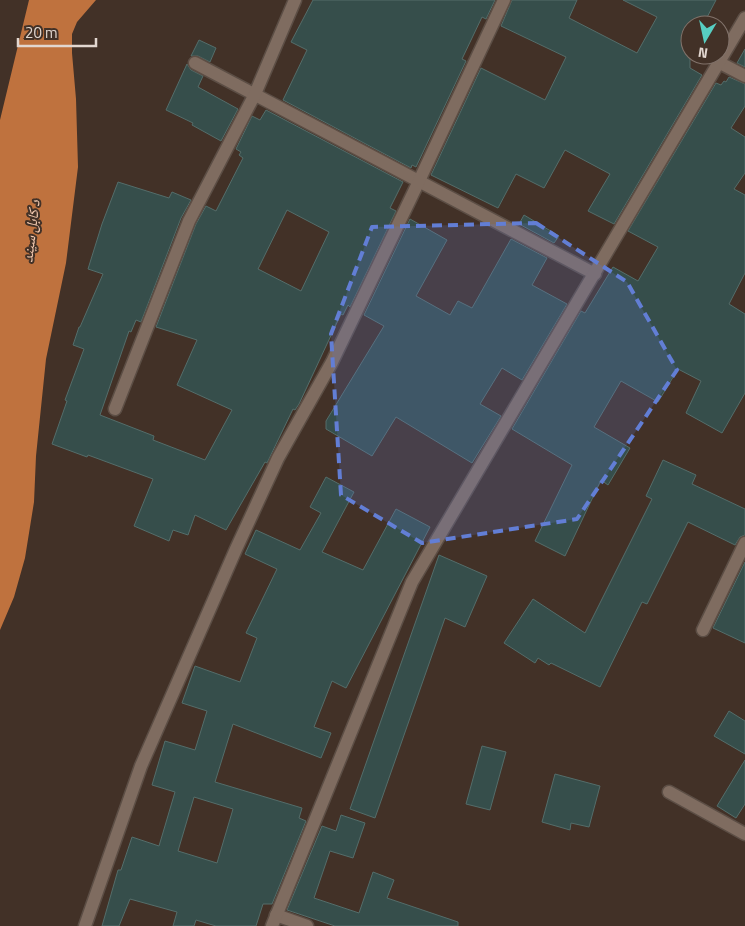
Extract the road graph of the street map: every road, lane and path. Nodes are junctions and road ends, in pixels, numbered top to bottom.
1 (295, 0) edge
2 (504, 0) edge
3 (745, 18) edge
4 (730, 46) edge
5 (196, 63) dead end
6 (719, 65) edge
7 (722, 65) edge
8 (745, 76) edge
9 (255, 94) junction
10 (419, 182) junction
11 (595, 274) junction
12 (115, 409) dead end
13 (745, 543) edge
14 (742, 560) edge
15 (703, 630) dead end
16 (669, 792) dead end
17 (745, 834) edge
18 (274, 920) edge
19 (85, 926) edge
20 (307, 926) edge

1 - 9 street
2 - 10 street
3 - 4 street
5 - 9 street
6 - 11 street
7 - 8 street
9 - 10 street
9 - 12 street
10 - 11 street
10 - 19 street
11 - 18 street
13 - 14 street
14 - 15 street
16 - 17 street
18 - 20 street

